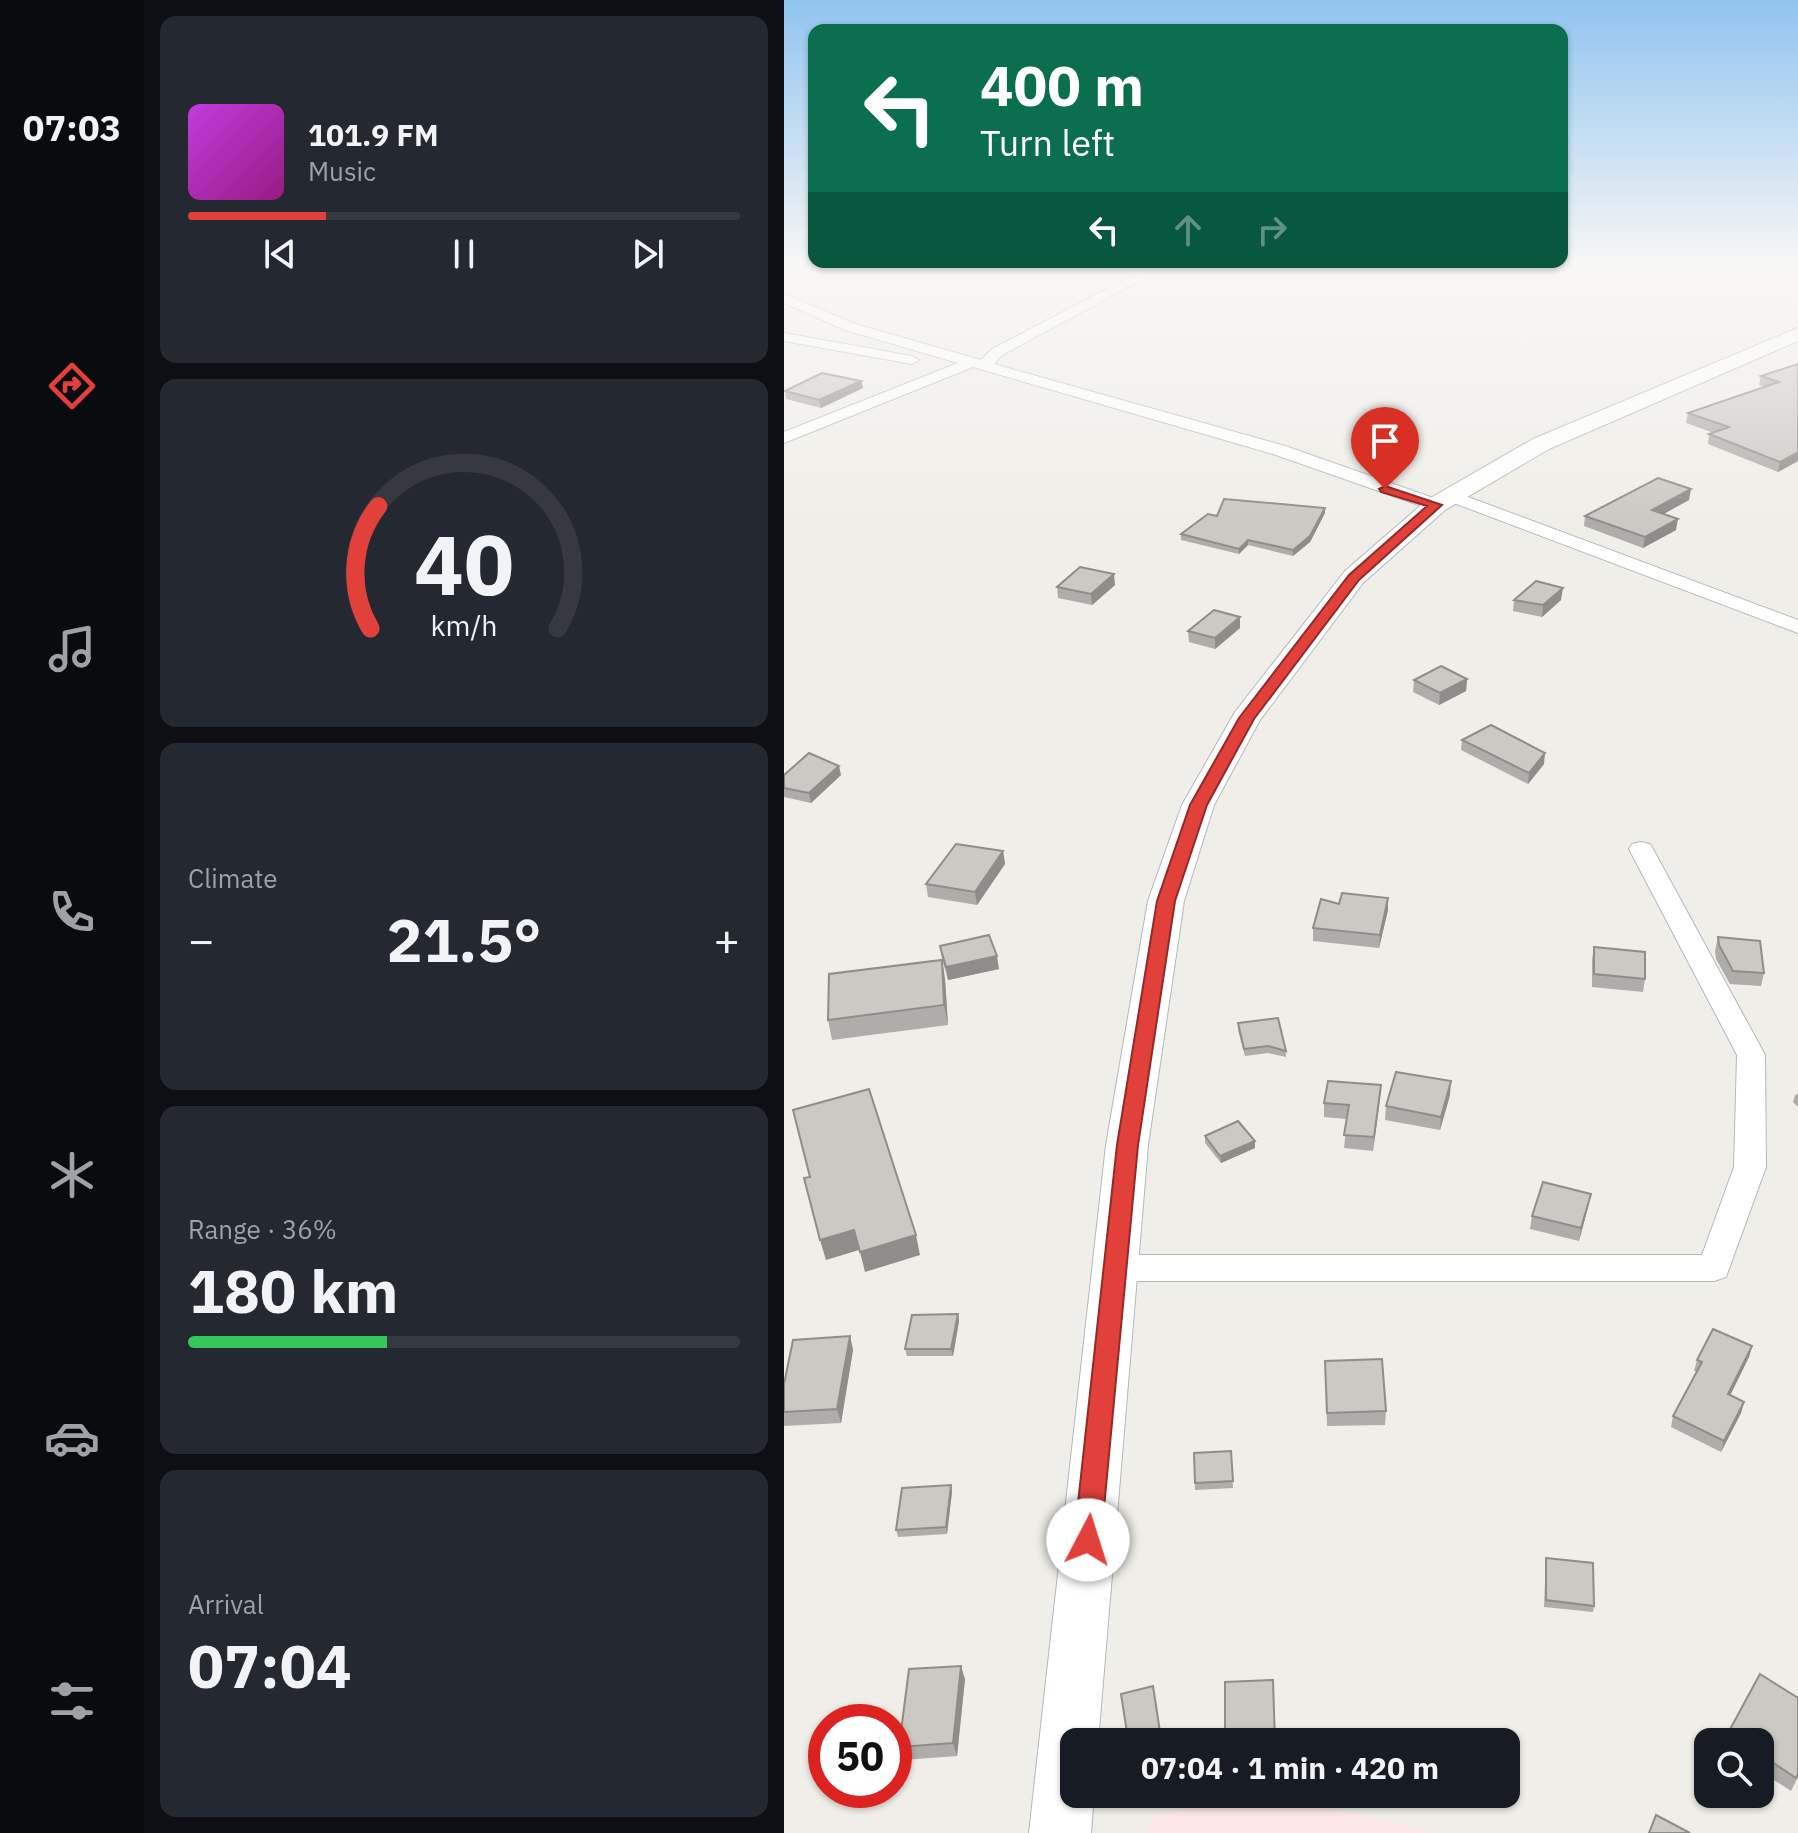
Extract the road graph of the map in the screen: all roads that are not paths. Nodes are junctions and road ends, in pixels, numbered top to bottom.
1 (854, 350) edge
2 (929, 350) edge
3 (1002, 350) edge
4 (1762, 350) edge
5 (979, 364) junction
6 (947, 366) dead end
7 (784, 438) edge
8 (1444, 501) junction
9 (1798, 627) edge
10 (1641, 849) dead end
11 (1115, 1268) junction
12 (1060, 1833) edge

1 - 6 street
2 - 5 street
3 - 5 street
4 - 8 main road
5 - 7 street
5 - 8 street
8 - 9 street
8 - 11 main road
10 - 11 street
11 - 12 main road

